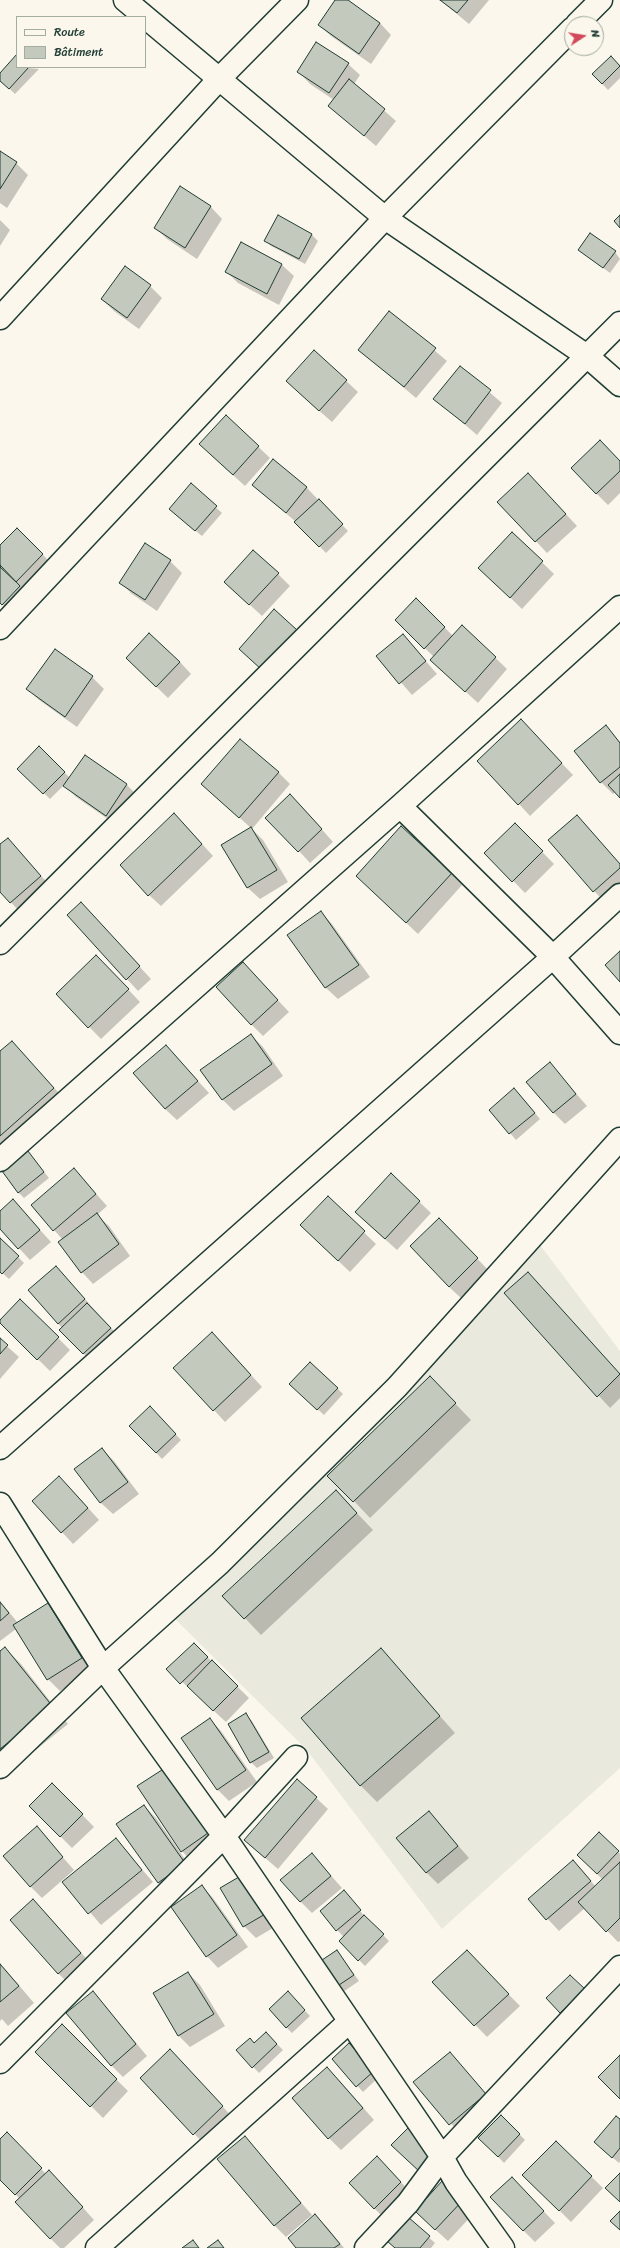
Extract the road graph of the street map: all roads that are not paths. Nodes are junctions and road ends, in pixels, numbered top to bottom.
1 (125, 0) edge
2 (297, 0) edge
3 (601, 0) edge
4 (144, 16) edge
5 (585, 16) edge
6 (146, 17) edge
7 (564, 37) edge
8 (220, 78) junction
9 (384, 218) junction
10 (0, 318) edge
11 (620, 323) edge
12 (587, 356) junction
13 (620, 385) edge
14 (620, 607) edge
15 (0, 628) edge
16 (400, 806) junction
17 (620, 895) edge
18 (0, 943) edge
19 (553, 957) junction
20 (620, 1033) edge
21 (620, 1139) edge
22 (0, 1160) edge
23 (0, 1448) edge
24 (0, 1504) edge
25 (103, 1668) junction
26 (296, 1757) dead end
27 (0, 1767) edge
28 (224, 1836) junction
29 (620, 1967) edge
30 (349, 2022) junction
31 (0, 2062) edge
32 (442, 2157) junction
33 (97, 2248) edge
34 (366, 2248) edge
35 (503, 2248) edge

1 - 4 street
2 - 8 street
3 - 5 street
6 - 8 street
7 - 9 street
8 - 9 street
8 - 10 street
9 - 12 street
9 - 15 street
11 - 12 street
12 - 13 street
12 - 18 street
14 - 16 street
16 - 19 street
16 - 22 street
17 - 19 street
19 - 20 street
19 - 23 street
21 - 25 street
24 - 25 street
25 - 27 street
25 - 28 street
26 - 28 street
28 - 30 street
28 - 31 street
29 - 32 street
30 - 32 street
30 - 33 street
32 - 34 street
32 - 35 street

